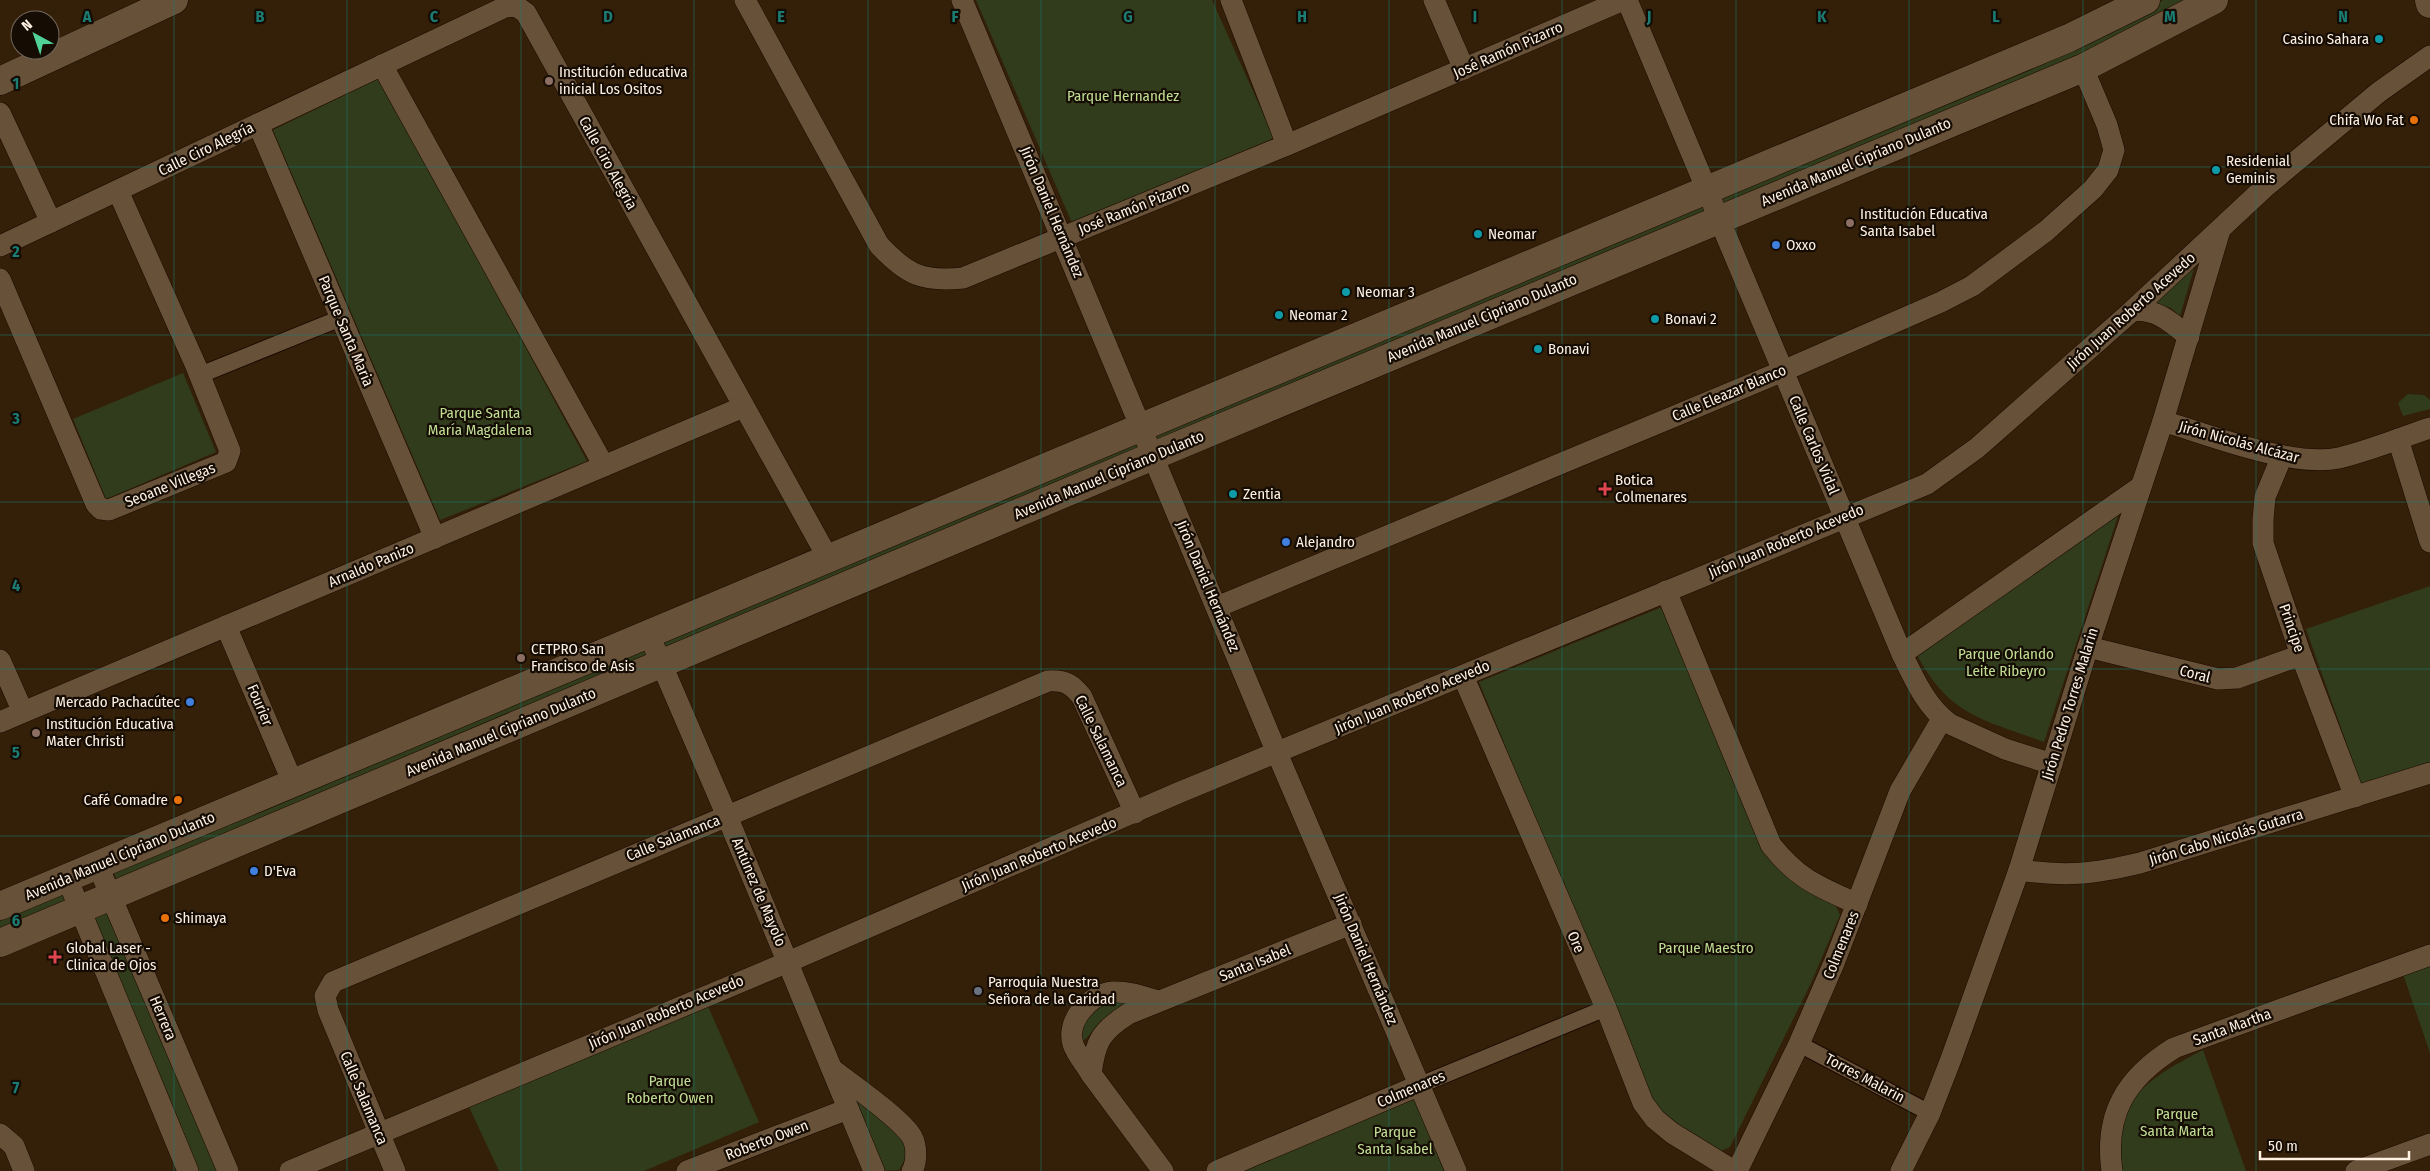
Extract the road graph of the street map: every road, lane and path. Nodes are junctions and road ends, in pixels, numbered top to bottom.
1 (746, 0) edge
2 (962, 0) edge
3 (1230, 0) edge
4 (1434, 0) edge
5 (1622, 0) edge
6 (1628, 0) edge
7 (2146, 0) edge
8 (2214, 0) edge
9 (2429, 0) edge
10 (157, 4) edge
11 (2430, 4) edge
12 (2430, 56) edge
13 (382, 66) junction
14 (2083, 68) junction
15 (1464, 70) junction
16 (0, 81) edge
17 (0, 112) edge
18 (258, 124) junction
19 (1287, 145) junction
20 (1708, 188) junction
21 (118, 191) junction
22 (1720, 219) junction
23 (50, 222) junction
24 (2220, 230) junction
25 (1063, 237) junction
26 (0, 246) edge
27 (0, 279) edge
28 (2132, 311) junction
29 (341, 318) junction
30 (2189, 337) junction
31 (1783, 371) junction
32 (200, 375) junction
33 (743, 407) junction
34 (2163, 422) junction
35 (1141, 426) junction
36 (2430, 428) edge
37 (2398, 439) junction
38 (1153, 456) junction
39 (2282, 456) junction
40 (604, 466) junction
41 (2140, 488) junction
42 (1844, 516) junction
43 (435, 538) junction
44 (2430, 542) edge
45 (828, 558) junction
46 (1666, 591) junction
47 (1217, 607) junction
48 (226, 626) junction
49 (649, 635) junction
50 (2088, 647) junction
51 (1902, 654) junction
52 (2301, 655) junction
53 (0, 660) edge
54 (661, 665) junction
55 (1462, 676) junction
56 (23, 712) junction
57 (1942, 719) junction
58 (0, 722) edge
59 (1277, 753) junction
60 (2052, 764) junction
61 (2430, 774) edge
62 (293, 783) junction
63 (2356, 797) junction
64 (1135, 813) junction
65 (727, 816) junction
66 (98, 866) junction
67 (2018, 870) junction
68 (67, 878) junction
69 (112, 896) junction
70 (1857, 904) junction
71 (0, 906) edge
72 (80, 909) junction
73 (1351, 924) junction
74 (0, 942) edge
75 (2430, 955) edge
76 (788, 962) junction
77 (1158, 1001) junction
78 (1606, 1008) junction
79 (1799, 1044) junction
80 (831, 1068) junction
81 (1092, 1074) junction
82 (1420, 1085) junction
83 (848, 1109) junction
84 (1930, 1113) junction
85 (378, 1133) junction
86 (0, 1134) edge
87 (2430, 1144) edge
88 (24, 1171) edge
89 (188, 1171) edge
90 (228, 1171) edge
91 (290, 1171) edge
92 (395, 1171) edge
93 (687, 1171) edge
94 (874, 1171) edge
95 (912, 1171) edge
96 (1163, 1171) edge
97 (1217, 1171) edge
98 (1456, 1171) edge
99 (1736, 1171) edge
100 (1901, 1171) edge
101 (2112, 1171) edge
102 (2356, 1171) edge

1 - 25 street, José Ramón Pizarro
2 - 25 street, Jirón Daniel Hernández
3 - 19 street
4 - 15 street
5 - 15 street, José Ramón Pizarro
6 - 20 street, Calle Carlos Vidal
7 - 20 main road, Avenida Manuel Cipriano Dulanto
8 - 14 main road, Avenida Manuel Cipriano Dulanto
9 - 11 main road
10 - 16 main road
12 - 24 street, Jirón Juan Roberto Acevedo
13 - 18 street, Calle Ciro Alegría
13 - 33 street, Calle Ciro Alegría
13 - 40 street
14 - 22 main road, Avenida Manuel Cipriano Dulanto
14 - 31 street, Calle Eleazar Blanco
15 - 19 street, José Ramón Pizarro
17 - 23 street
18 - 21 street, Calle Ciro Alegría
18 - 29 street, Parque Santa Maria
19 - 25 street, José Ramón Pizarro
20 - 22 street, Calle Carlos Vidal
20 - 35 main road, Avenida Manuel Cipriano Dulanto
21 - 23 street, Calle Ciro Alegría
21 - 32 street, Seoane Villegas
22 - 31 street, Calle Carlos Vidal
22 - 38 main road, Avenida Manuel Cipriano Dulanto
23 - 26 street, Calle Ciro Alegría
24 - 28 street, Jirón Juan Roberto Acevedo
24 - 30 street, Jirón Pedro Torres Malarin
25 - 35 street, Jirón Daniel Hernández
27 - 32 street, Seoane Villegas
28 - 30 street
28 - 42 street, Jirón Juan Roberto Acevedo
29 - 32 street
29 - 43 street, Parque Santa Maria
30 - 34 street, Jirón Pedro Torres Malarin
31 - 42 street, Calle Carlos Vidal
31 - 47 street, Calle Eleazar Blanco
33 - 40 street, Arnaldo Panizo
33 - 45 street, Calle Ciro Alegría
34 - 39 street, Jirón Nicolás Alcázar
34 - 41 street, Jirón Pedro Torres Malarin
35 - 38 street, Jirón Daniel Hernández
35 - 45 main road, Avenida Manuel Cipriano Dulanto
36 - 37 street, Jirón Nicolás Alcázar
37 - 39 street, Jirón Nicolás Alcázar
37 - 44 street
38 - 47 street, Jirón Daniel Hernández
38 - 54 main road, Avenida Manuel Cipriano Dulanto
39 - 52 street, Principe
40 - 43 street, Arnaldo Panizo
41 - 50 street, Jirón Pedro Torres Malarin
41 - 51 street
42 - 46 street, Jirón Juan Roberto Acevedo
42 - 51 street, Calle Carlos Vidal
43 - 48 street, Arnaldo Panizo
45 - 49 main road, Avenida Manuel Cipriano Dulanto
46 - 55 street, Jirón Juan Roberto Acevedo
46 - 70 street
47 - 59 street, Jirón Daniel Hernández
48 - 56 street, Arnaldo Panizo
48 - 62 street, Fourier
49 - 54 street, Antúnez de Mayolo
49 - 62 main road, Avenida Manuel Cipriano Dulanto
50 - 52 street, Coral
50 - 60 street, Jirón Pedro Torres Malarin
51 - 57 street, Calle Carlos Vidal
52 - 63 street, Principe
53 - 56 street
54 - 65 street, Antúnez de Mayolo
54 - 69 main road, Avenida Manuel Cipriano Dulanto
55 - 59 street, Jirón Juan Roberto Acevedo
55 - 78 street, Ore
56 - 58 street, Arnaldo Panizo
57 - 60 street, Calle Carlos Vidal
57 - 70 street, Colmenares
59 - 64 street, Jirón Juan Roberto Acevedo
59 - 73 street, Jirón Daniel Hernández
60 - 67 street, Jirón Pedro Torres Malarin
61 - 63 street, Jirón Cabo Nicolás Gutarra
62 - 66 main road, Avenida Manuel Cipriano Dulanto
63 - 67 street, Jirón Cabo Nicolás Gutarra
64 - 65 street, Calle Salamanca
64 - 76 street, Jirón Juan Roberto Acevedo
65 - 76 street, Antúnez de Mayolo
65 - 85 street, Calle Salamanca
66 - 68 main road, Avenida Manuel Cipriano Dulanto
66 - 69 street, Herrera
67 - 84 street, Jirón Pedro Torres Malarin
68 - 71 main road, Avenida Manuel Cipriano Dulanto
68 - 72 street
69 - 72 main road, Avenida Manuel Cipriano Dulanto
69 - 90 street, Herrera
70 - 79 street, Colmenares
72 - 74 main road, Avenida Manuel Cipriano Dulanto
72 - 89 street
73 - 77 street, Santa Isabel
73 - 82 street, Jirón Daniel Hernández
75 - 101 street, Santa Martha
76 - 80 street, Antúnez de Mayolo
76 - 85 street, Jirón Juan Roberto Acevedo
77 - 81 street, Santa Isabel
77 - 81 street
78 - 82 street, Colmenares
78 - 99 street, Ore
79 - 84 street, Torres Malarin
79 - 99 street, Colmenares
80 - 83 street, Antúnez de Mayolo
80 - 95 street, Antúnez de Mayolo
81 - 96 street
82 - 97 street, Colmenares
82 - 98 street, Jirón Daniel Hernández
83 - 93 street, Roberto Owen
83 - 94 street, Antúnez de Mayolo
84 - 100 street, Jirón Pedro Torres Malarin
85 - 91 street, Jirón Juan Roberto Acevedo
85 - 92 street, Calle Salamanca
86 - 88 street
87 - 102 street

